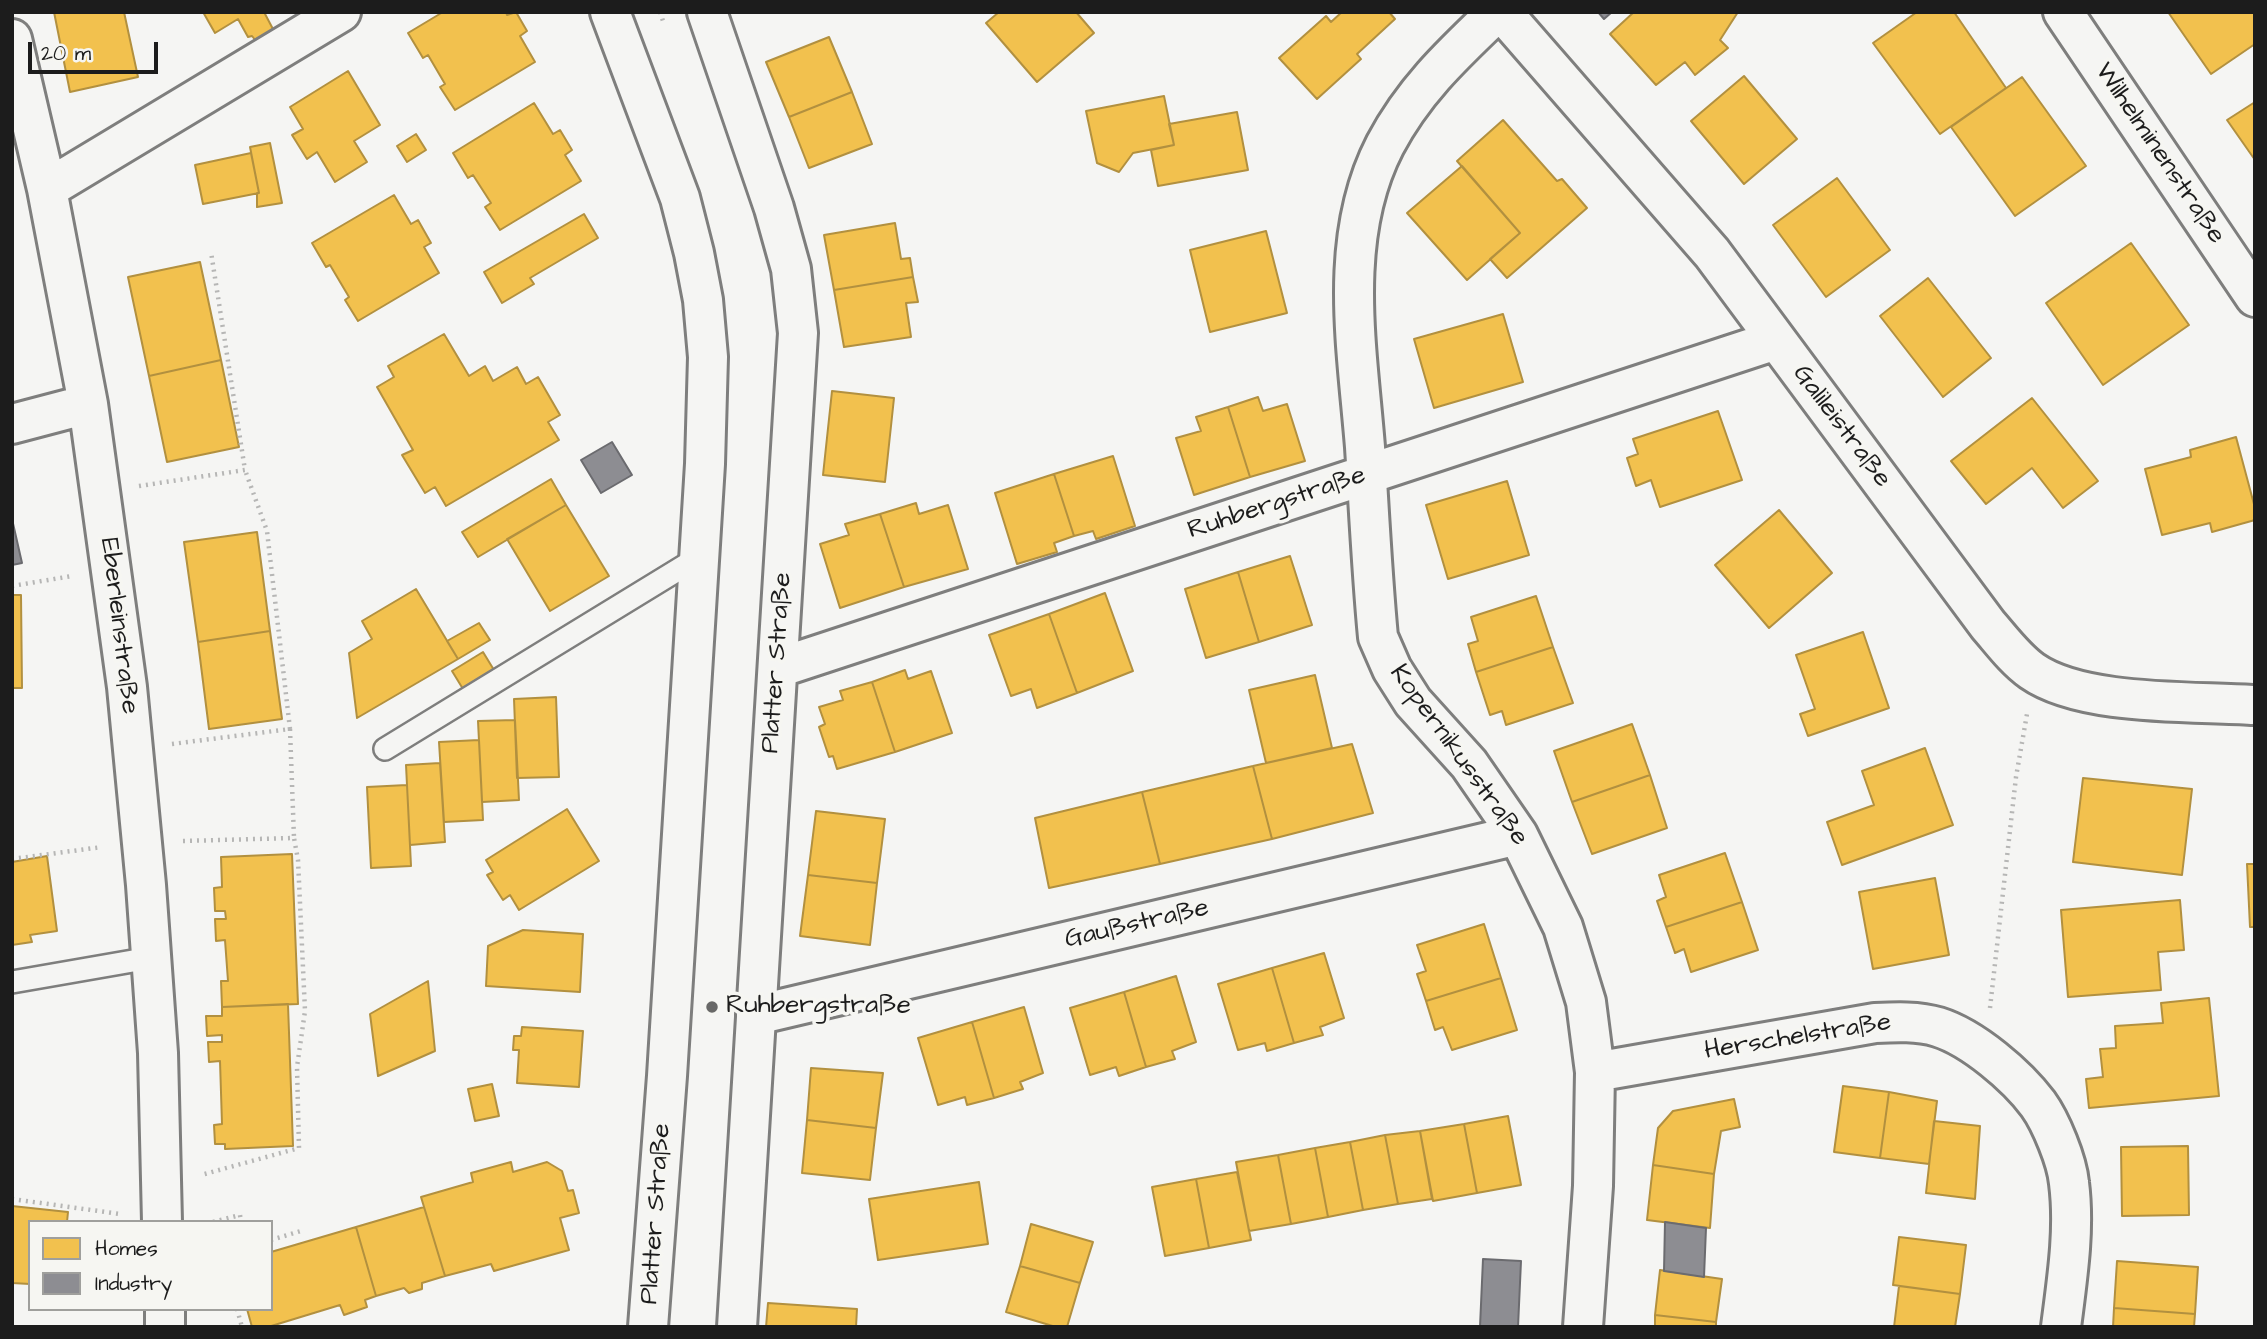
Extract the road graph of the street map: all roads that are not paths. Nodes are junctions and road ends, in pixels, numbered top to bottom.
1 (341, 12) edge
2 (610, 12) edge
3 (707, 12) edge
4 (1500, 12) edge
5 (2063, 12) edge
6 (12, 38) edge
7 (47, 189) junction
8 (2255, 297) edge
9 (1776, 340) junction
10 (88, 404) junction
11 (12, 424) edge
12 (1367, 474) junction
13 (699, 557) junction
14 (778, 668) junction
15 (2254, 702) edge
16 (385, 749) dead end
17 (1518, 835) junction
18 (150, 958) junction
19 (12, 982) edge
20 (757, 1015) junction
21 (1595, 1072) junction
22 (162, 1209) edge
23 (648, 1327) edge
24 (737, 1327) edge
25 (1583, 1327) edge
26 (2061, 1327) edge

1 - 7 street
2 - 13 street, Platter Straße
3 - 14 street, Platter Straße
4 - 9 street, Galileistraße
4 - 12 street, Kopernikusstraße
5 - 8 street, Wilhelminenstraße
6 - 7 street, Eberleinstraße
7 - 10 street, Eberleinstraße
9 - 12 street, Ruhbergstraße
9 - 15 street, Galileistraße
10 - 11 street
10 - 18 street, Eberleinstraße
12 - 14 street, Ruhbergstraße
12 - 17 street, Kopernikusstraße
13 - 16 lane
13 - 23 street, Platter Straße
14 - 20 street, Platter Straße
17 - 20 street, Gaußstraße
17 - 21 street, Kopernikusstraße
18 - 19 lane
18 - 22 street, Eberleinstraße
20 - 24 street, Platter Straße
21 - 25 street, Kopernikusstraße
21 - 26 street, Herschelstraße

